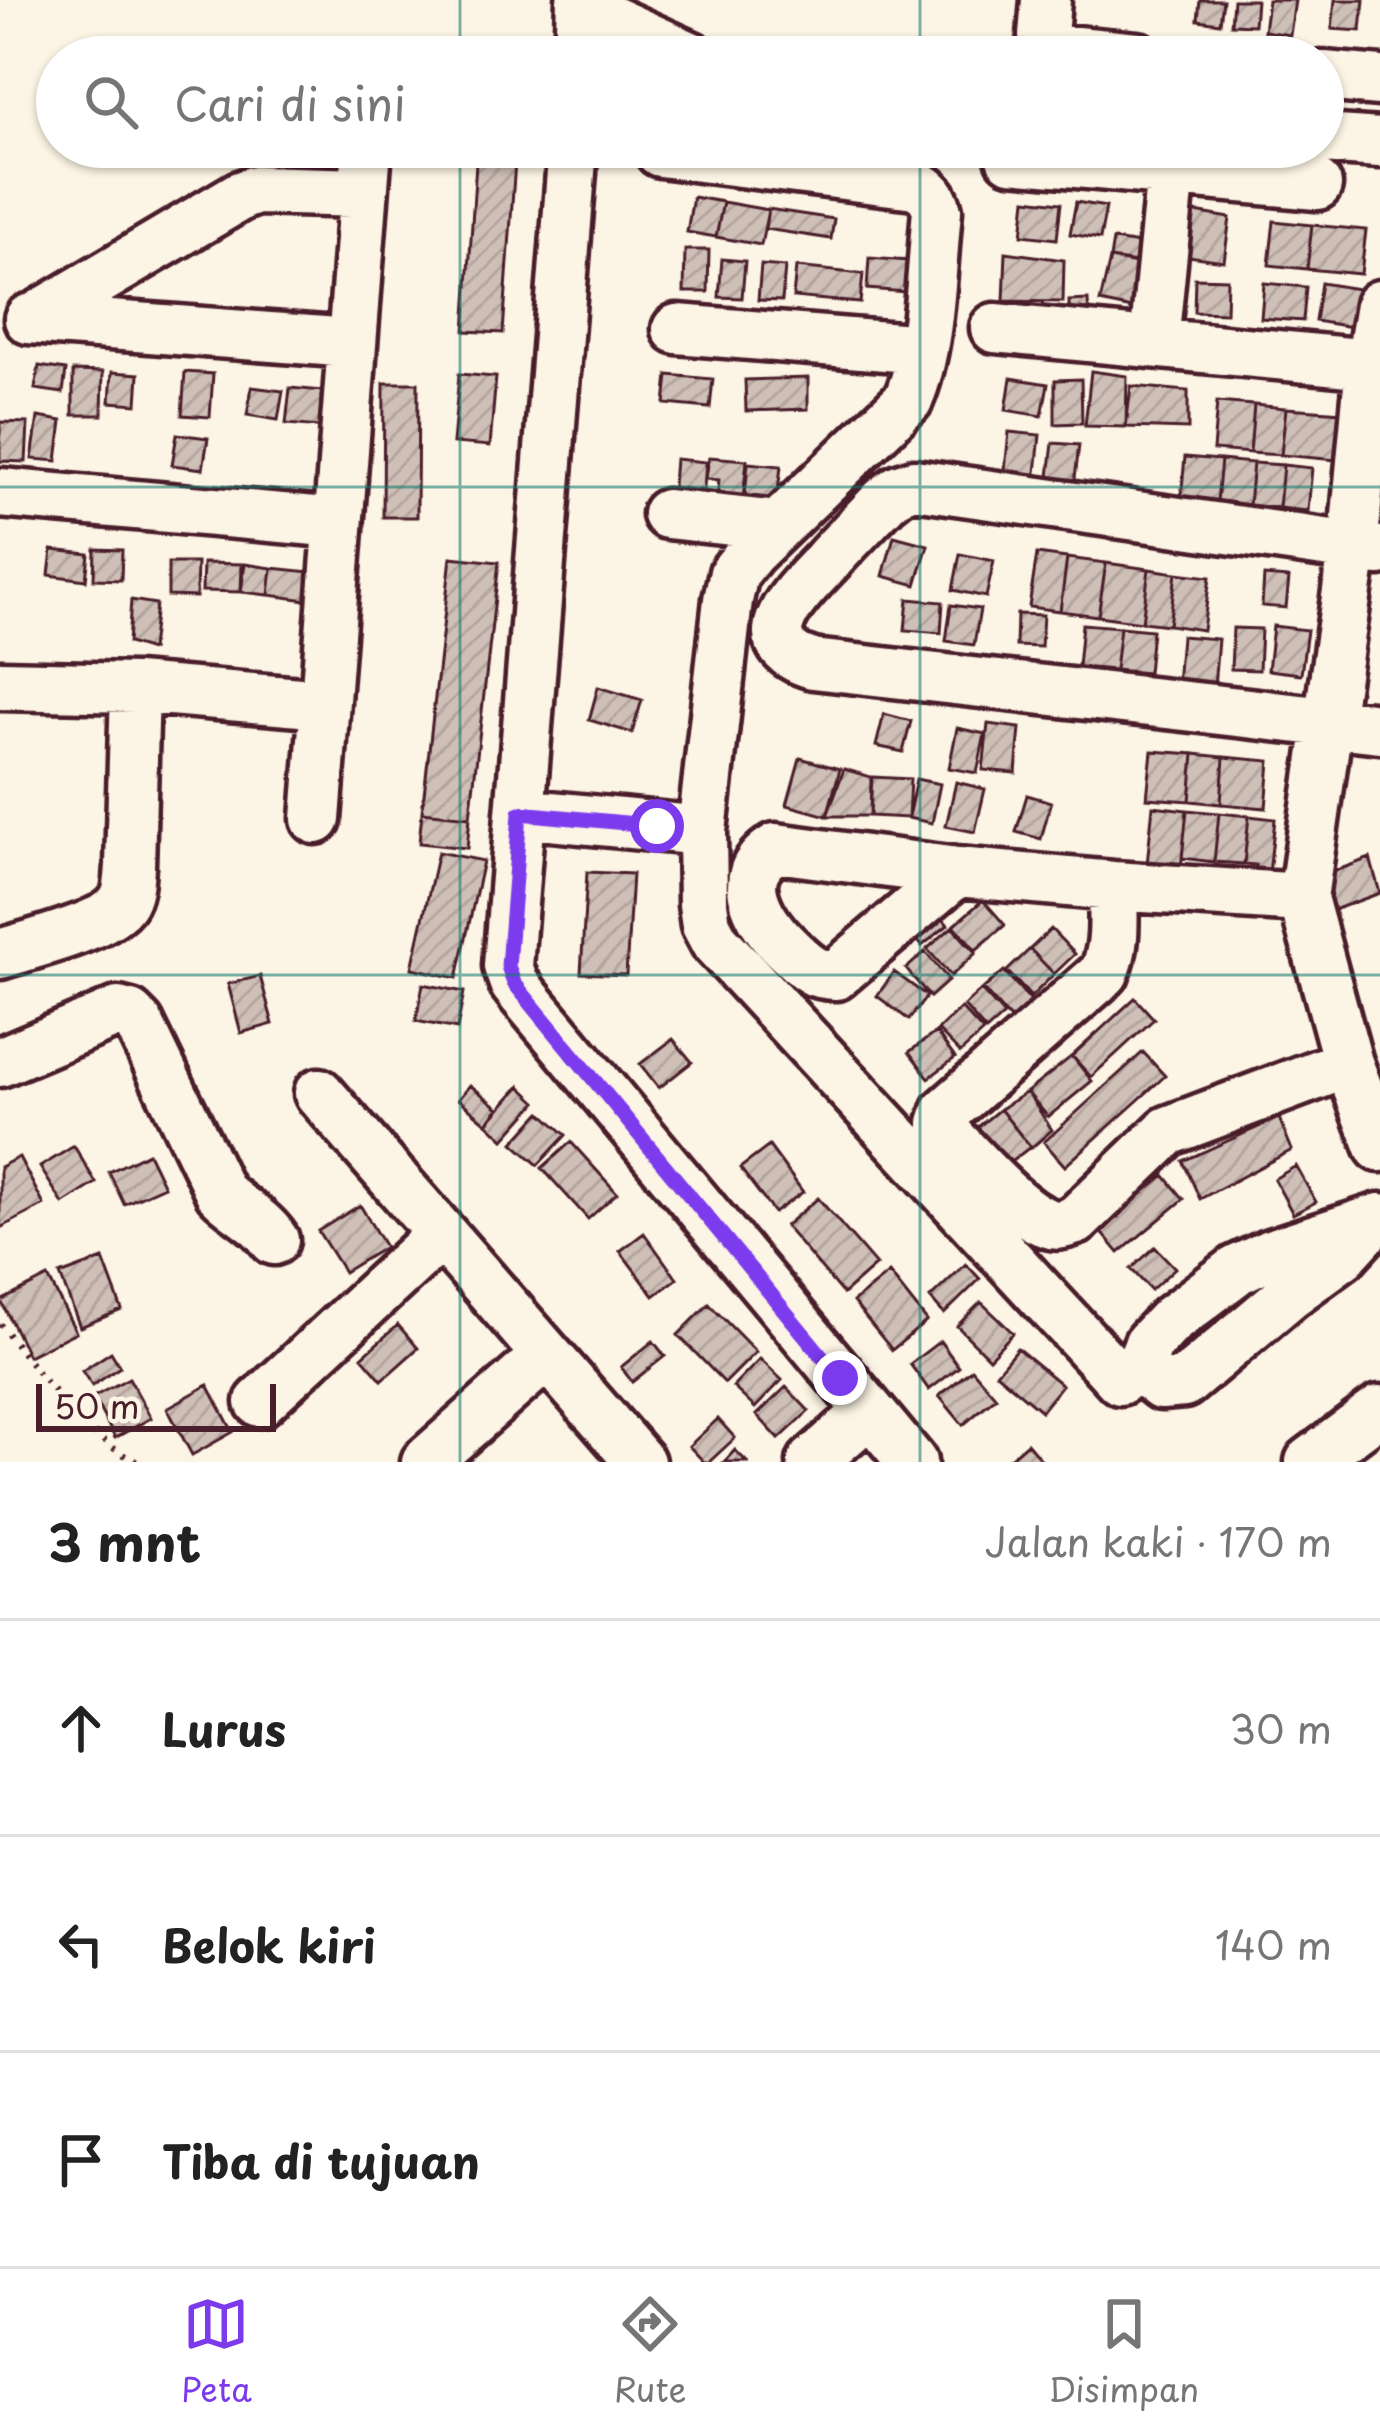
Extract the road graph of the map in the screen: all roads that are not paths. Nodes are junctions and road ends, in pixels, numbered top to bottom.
1 (1046, 0) edge
2 (581, 3) edge
3 (580, 36) edge
4 (649, 36) edge
5 (1043, 36) edge
6 (1344, 78) edge
7 (1380, 81) edge
8 (1380, 143) edge
9 (1344, 154) edge
10 (571, 168) edge
11 (788, 168) edge
12 (1128, 168) edge
13 (1231, 168) edge
14 (365, 170) edge
15 (1171, 172) junction
16 (1380, 305) edge
17 (17, 318) edge
18 (994, 328) dead end
19 (677, 329) dead end
20 (351, 343) junction
21 (1154, 343) junction
22 (923, 349) junction
23 (1375, 365) edge
24 (0, 493) edge
25 (667, 514) dead end
26 (338, 523) junction
27 (778, 526) junction
28 (1366, 550) edge
29 (0, 685) edge
30 (135, 688) junction
31 (324, 704) junction
32 (1329, 722) junction
33 (1380, 728) edge
34 (520, 813) junction
35 (316, 819) dead end
36 (702, 831) junction
37 (957, 872) dead end
38 (1112, 886) junction
39 (1303, 898) junction
40 (0, 955) edge
41 (0, 1062) edge
42 (1348, 1063) junction
43 (319, 1093) dead end
44 (1380, 1147) edge
45 (441, 1234) junction
46 (274, 1240) dead end
47 (547, 1355) junction
48 (1120, 1380) dead end
49 (260, 1402) dead end
50 (1380, 1410) edge
51 (868, 1412) junction
52 (425, 1462) edge
53 (640, 1462) edge
54 (812, 1462) edge
55 (912, 1462) edge
56 (1310, 1462) edge

1 - 5 street
2 - 3 street
2 - 4 street
6 - 7 street
8 - 9 street
10 - 34 street
11 - 22 street
12 - 15 street
13 - 15 street
14 - 17 street
14 - 20 street
15 - 21 street
16 - 23 street
17 - 20 street
18 - 21 street
19 - 22 street
20 - 26 street
21 - 23 street
22 - 27 street
23 - 28 street
24 - 26 street
25 - 27 street
26 - 31 street
27 - 36 street
28 - 32 street
28 - 32 street
29 - 30 street
30 - 31 street
30 - 40 street
31 - 35 street
32 - 33 street
32 - 39 street
34 - 36 street
34 - 51 street
36 - 48 street
37 - 38 street
38 - 39 street
38 - 42 street
39 - 42 street
41 - 46 street
42 - 44 street
43 - 45 street
45 - 47 street
45 - 49 street
47 - 52 street
47 - 53 street
50 - 56 street
51 - 54 street
51 - 55 street

